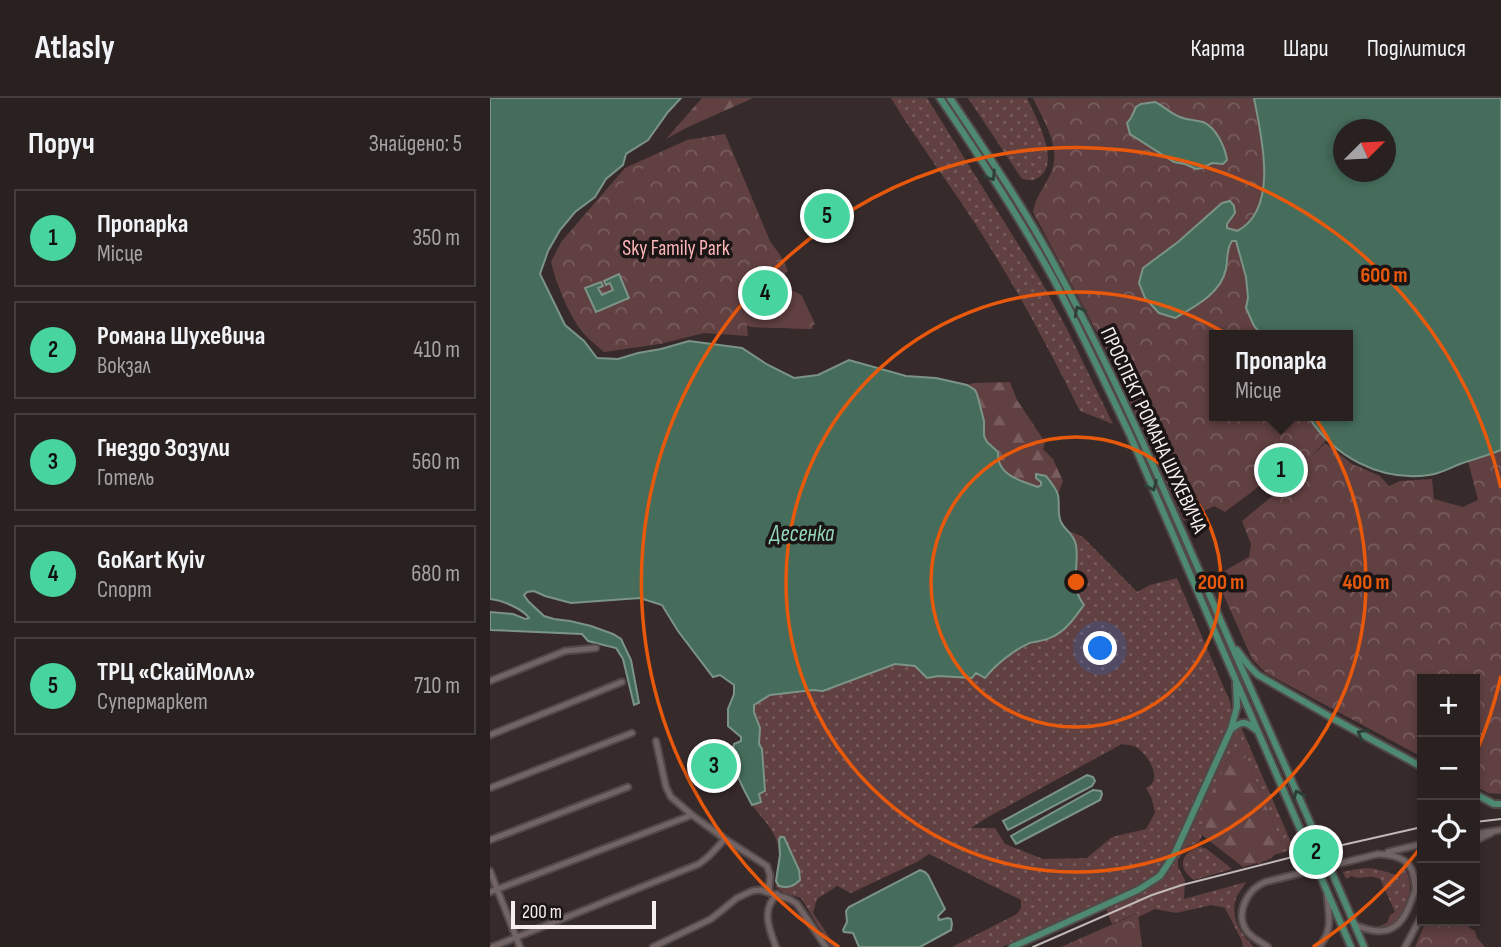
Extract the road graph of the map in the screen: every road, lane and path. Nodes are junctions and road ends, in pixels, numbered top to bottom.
1 (940, 98) edge
2 (950, 98) edge
3 (1230, 640) junction
4 (596, 648) dead end
5 (1235, 679) junction
6 (490, 681) edge
7 (622, 682) dead end
8 (1231, 729) junction
9 (1258, 732) junction
10 (632, 733) dead end
11 (490, 735) edge
12 (656, 741) dead end
13 (1417, 764) edge
14 (628, 787) dead end
15 (490, 788) edge
16 (1480, 797) edge
17 (1501, 803) edge
18 (692, 815) junction
19 (1499, 830) edge
20 (1480, 833) edge
21 (724, 839) junction
22 (1480, 839) edge
23 (490, 840) edge
24 (1417, 845) edge
25 (1378, 854) junction
26 (490, 871) edge
27 (1417, 886) edge
28 (498, 889) junction
29 (1415, 891) junction
30 (490, 892) edge
31 (769, 892) junction
32 (777, 894) junction
33 (1327, 895) junction
34 (1417, 924) edge
35 (1355, 925) junction
36 (516, 936) junction
37 (492, 947) edge
38 (520, 947) edge
39 (653, 947) edge
40 (776, 947) edge
41 (825, 947) edge
42 (1012, 947) edge
43 (1268, 947) edge
44 (1319, 947) edge
45 (1351, 947) edge
46 (1364, 947) edge
47 (1405, 947) edge

1 -> 5 main road, ПРОСПЕКТ РОМАНА ШУХЕВИЧА
3 -> 2 main road, ПРОСПЕКТ РОМАНА ШУХЕВИЧА
13 -> 3 main road
35 -> 3 main road, ПРОСПЕКТ РОМАНА ШУХЕВИЧА
4 - 6 street
5 - 8 main road
5 - 9 main road, ПРОСПЕКТ РОМАНА ШУХЕВИЧА
7 - 11 street
8 - 9 main road
8 - 42 main road
9 - 33 main road, ПРОСПЕКТ РОМАНА ШУХЕВИЧА
10 - 15 street
12 - 18 street
14 - 23 street
16 - 17 main road
18 - 21 street
18 - 28 street
19 - 20 street
19 - 22 street
21 - 31 street
21 - 36 street
24 - 25 street
25 - 29 street
25 - 43 street, bridge
26 - 28 street
27 - 29 street
28 - 30 street
28 - 36 street
29 - 35 street
31 - 32 street
31 - 39 street
32 - 40 street
32 - 41 street
33 - 44 street
33 - 45 main road, ПРОСПЕКТ РОМАНА ШУХЕВИЧА
34 - 47 street
35 - 46 main road, ПРОСПЕКТ РОМАНА ШУХЕВИЧА
36 - 37 street
36 - 38 street

